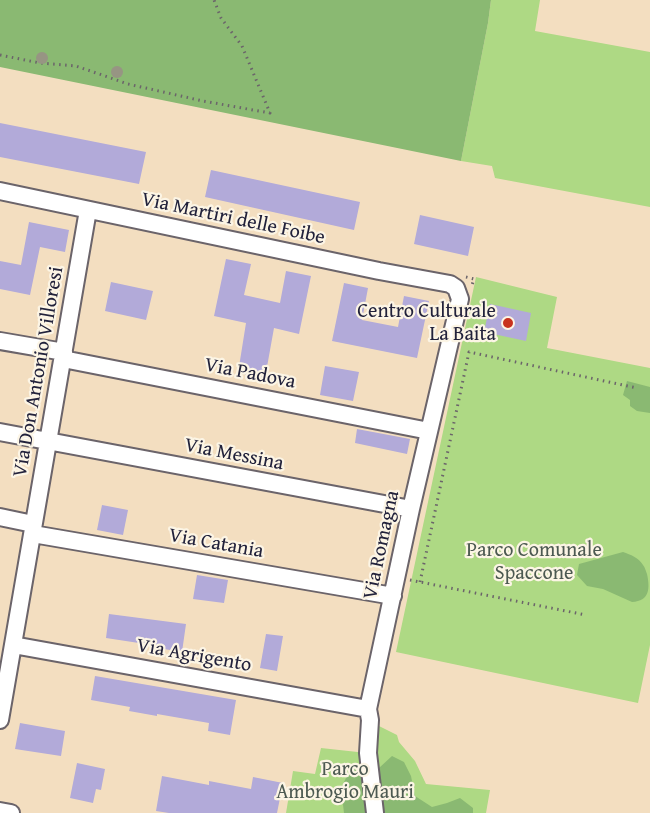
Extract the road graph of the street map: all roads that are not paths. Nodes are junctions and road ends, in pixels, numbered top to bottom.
1 (0, 191) edge
2 (88, 210) junction
3 (456, 288) joint
4 (0, 341) edge
5 (64, 356) junction
6 (429, 431) junction
7 (0, 432) edge
8 (49, 441) junction
9 (411, 509) junction
10 (0, 517) edge
11 (33, 529) junction
12 (393, 596) junction
13 (13, 645) junction
14 (368, 709) junction
15 (0, 720) edge
16 (0, 811) edge
17 (11, 813) edge
18 (375, 813) edge

1 - 2 street, Via Martiri delle Foibe
2 - 3 street, Via Martiri delle Foibe
2 - 5 street, Via Don Antonio Villoresi
3 - 6 street, Via Romagna
4 - 5 street, Via Padova
5 - 6 street, Via Padova
5 - 8 street, Via Don Antonio Villoresi
6 - 9 street, Via Romagna
7 - 8 street, Via Messina
8 - 9 street, Via Messina
8 - 11 street, Via Don Antonio Villoresi
9 - 12 street, Via Romagna
10 - 11 street, Via Catania
11 - 12 street, Via Catania
11 - 13 street, Via Don Antonio Villoresi
12 - 14 street, Via Romagna
13 - 14 street, Via Agrigento
13 - 15 street, Via Don Antonio Villoresi
14 - 18 street, Via Romagna
16 - 17 street

